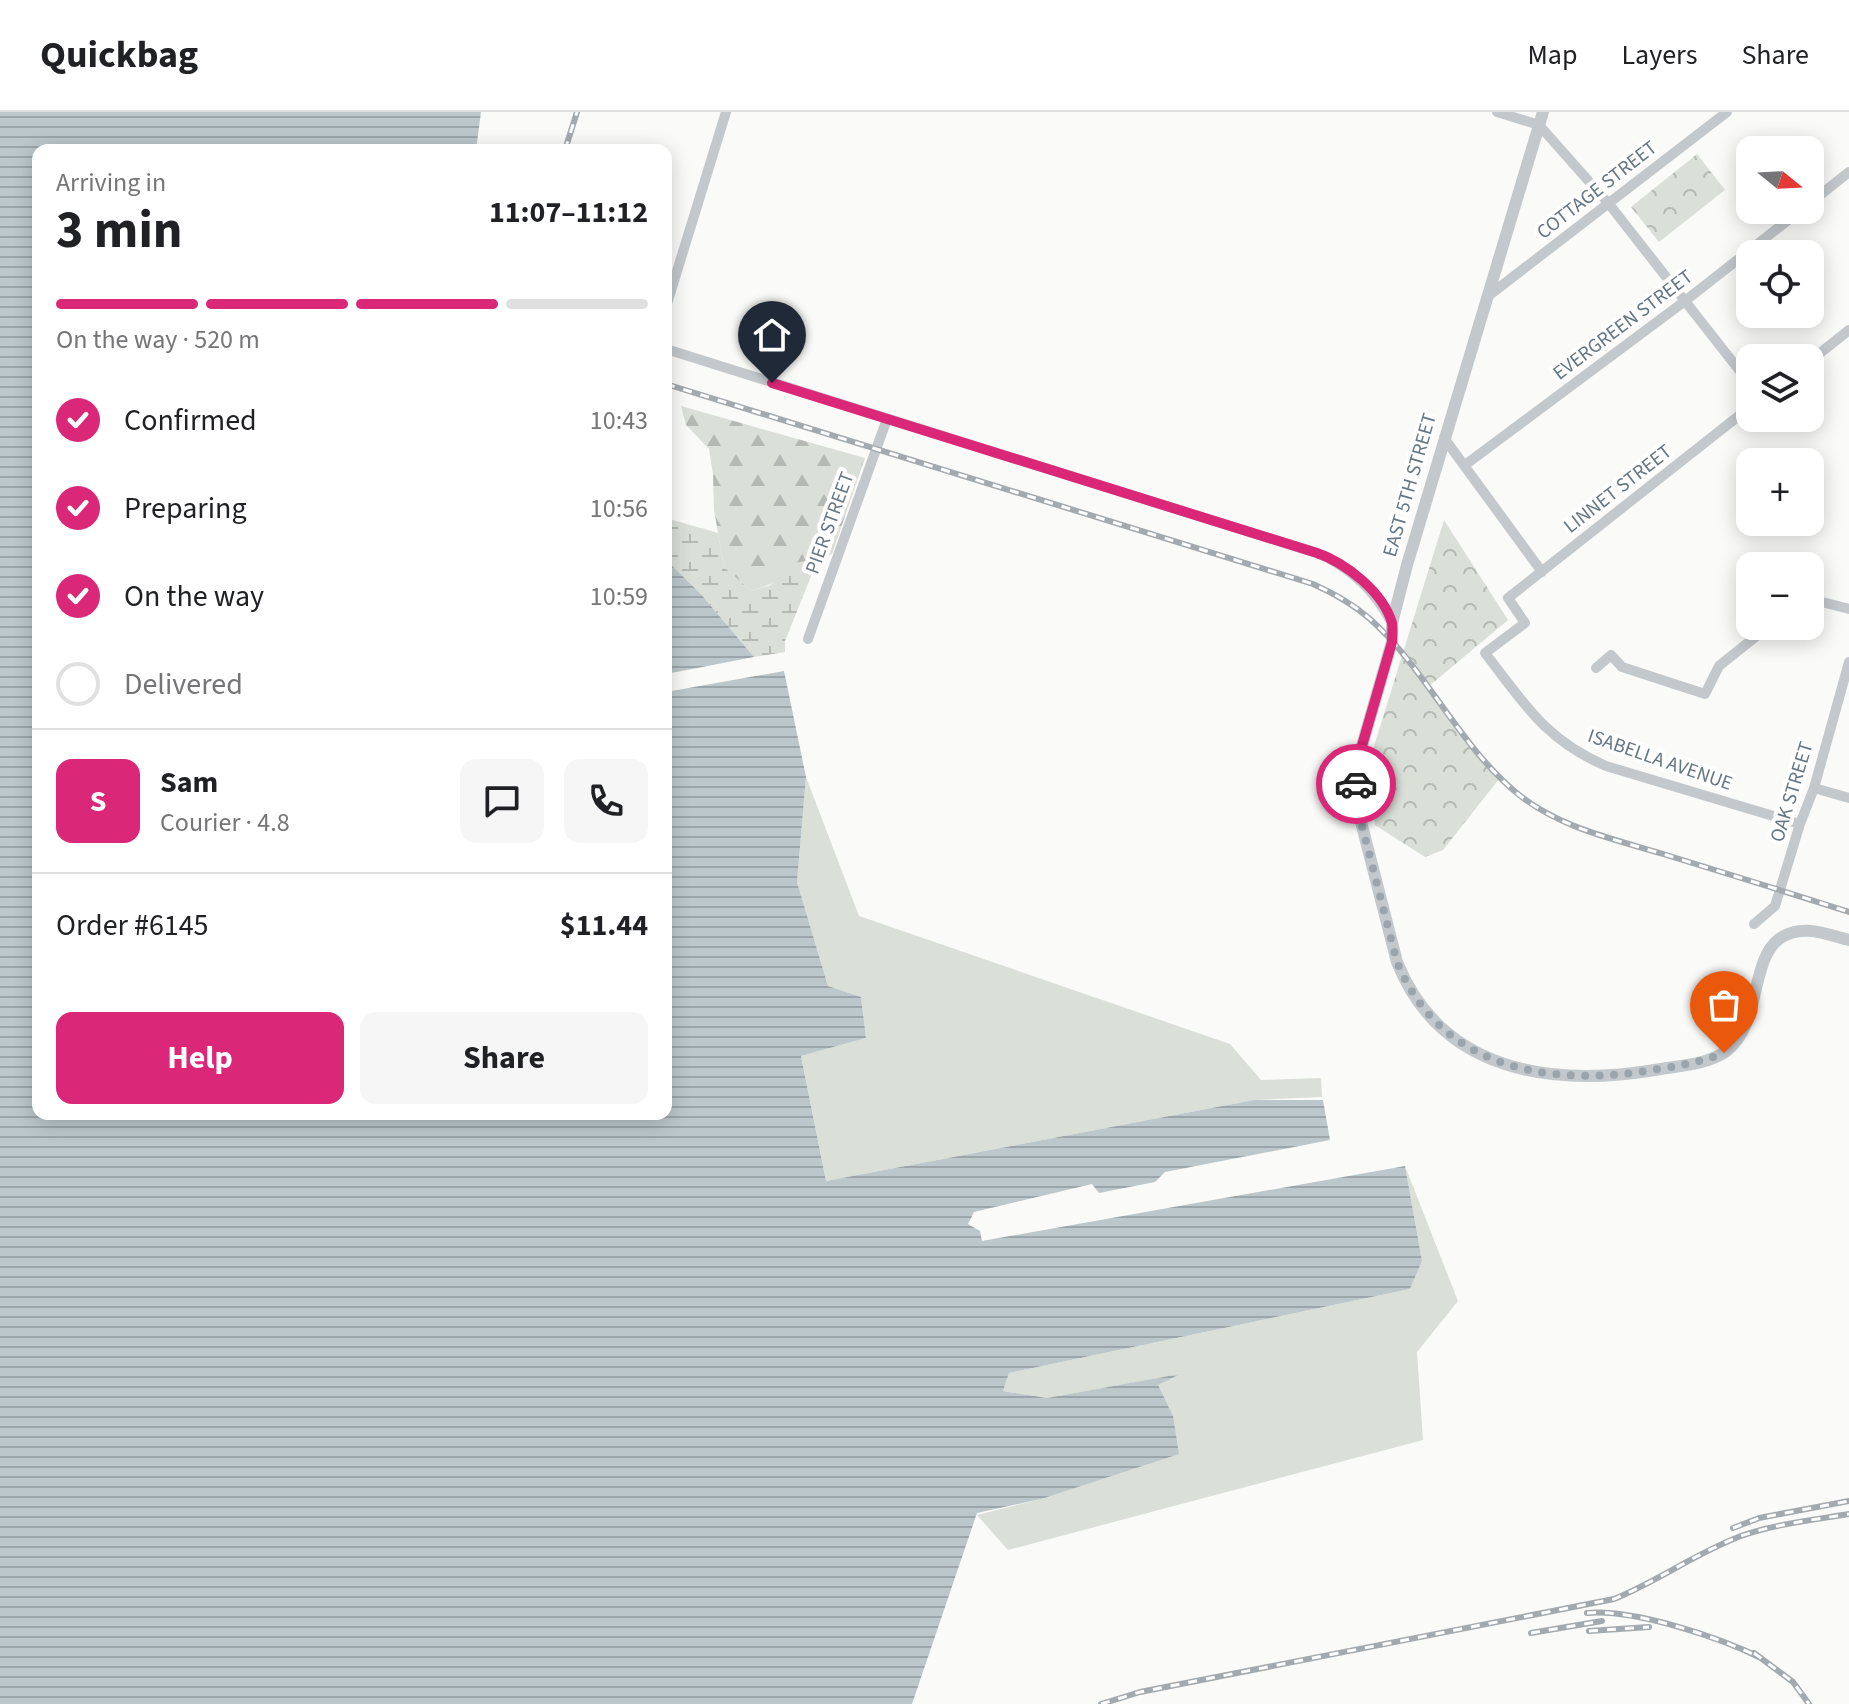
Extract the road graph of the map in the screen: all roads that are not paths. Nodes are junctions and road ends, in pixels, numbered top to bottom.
1 (726, 112) edge
2 (1497, 112) edge
3 (1727, 112) edge
4 (1541, 119) edge
5 (1849, 172) edge
6 (1824, 192) edge
7 (1609, 204) junction
8 (1783, 224) edge
9 (672, 288) edge
10 (1487, 297) junction
11 (1685, 301) junction
12 (1849, 330) edge
13 (1824, 350) edge
14 (672, 351) edge
15 (1736, 366) edge
16 (1736, 418) edge
17 (887, 419) junction
18 (1444, 438) junction
19 (1465, 465) junction
20 (1542, 572) junction
21 (1508, 598) joint
22 (1824, 603) edge
23 (1849, 609) edge
24 (1392, 623) junction
25 (808, 639) dead end
26 (1751, 640) edge
27 (1849, 662) edge
28 (1596, 668) dead end
29 (1814, 788) junction
30 (1849, 798) edge
31 (1800, 824) junction
32 (1754, 924) dead end
33 (1849, 940) edge

1 - 9 street
2 - 4 street
3 - 7 street, COTTAGE STREET
4 - 7 street
4 - 10 street, EAST 5TH STREET
5 - 6 street
7 - 10 street, COTTAGE STREET
7 - 11 street
8 - 11 street, EVERGREEN STREET
10 - 18 street, EAST 5TH STREET
11 - 15 street
11 - 19 street, EVERGREEN STREET
12 - 13 street
14 - 17 street
16 - 20 street, LINNET STREET
17 - 24 street
17 - 25 street, PIER STREET
18 - 19 street
18 - 24 street, EAST 5TH STREET
19 - 20 street
20 - 21 street, LINNET STREET
21 - 31 street, ISABELLA AVENUE
22 - 23 street
24 - 33 street, EAST 5TH STREET
26 - 28 street
27 - 29 street, OAK STREET
29 - 30 street
29 - 31 street, OAK STREET
31 - 32 street, OAK STREET

